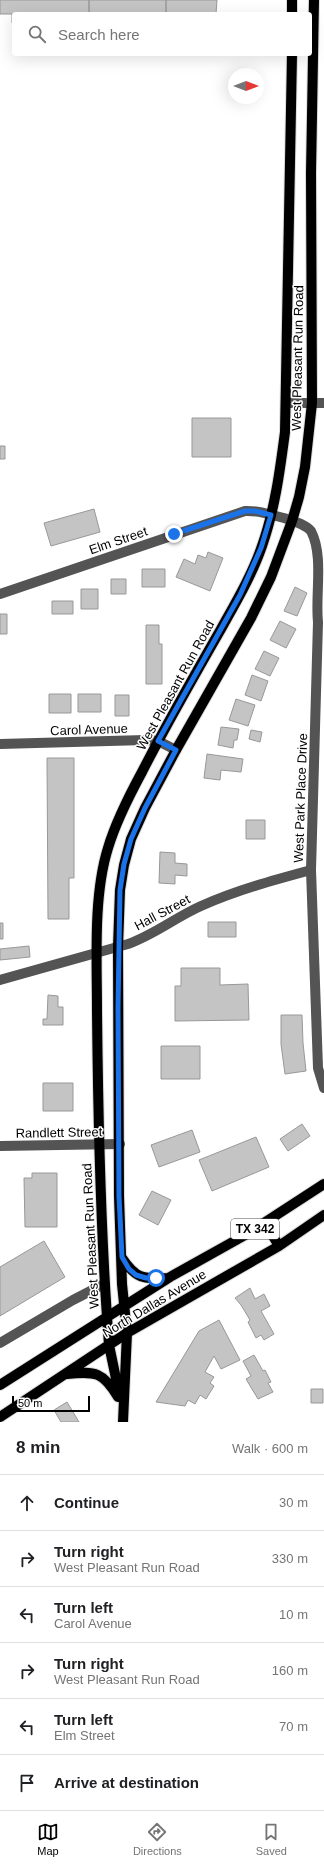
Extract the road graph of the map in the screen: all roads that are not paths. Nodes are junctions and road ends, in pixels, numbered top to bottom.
1 (292, 0) edge
2 (314, 0) edge
3 (292, 12) edge
4 (311, 12) edge
5 (292, 56) edge
6 (311, 56) edge
7 (286, 403) junction
8 (312, 403) junction
9 (324, 403) edge
10 (271, 515) junction
11 (292, 521) junction
12 (0, 594) edge
13 (321, 643) edge
14 (158, 741) junction
15 (0, 744) edge
16 (176, 750) junction
17 (311, 870) junction
18 (118, 947) junction
19 (97, 954) junction
20 (0, 980) edge
21 (324, 1088) edge
22 (98, 1144) junction
23 (120, 1144) junction
24 (0, 1146) edge
25 (324, 1184) edge
26 (324, 1215) edge
27 (265, 1223) junction
28 (279, 1246) junction
29 (122, 1257) junction
30 (170, 1277) junction
31 (104, 1284) junction
32 (124, 1306) junction
33 (107, 1318) junction
34 (127, 1333) junction
35 (0, 1343) edge
36 (110, 1345) junction
37 (65, 1374) junction
38 (0, 1385) edge
39 (123, 1411) junction
40 (0, 1417) edge
41 (123, 1422) edge

1 - 3 main road
2 - 4 main road, West Pleasant Run Road
5 - 7 main road, West Pleasant Run Road
6 - 8 main road, West Pleasant Run Road
7 - 8 street
7 - 10 main road, West Pleasant Run Road
8 - 9 street
8 - 11 main road, West Pleasant Run Road
10 - 11 street, Elm Street
10 - 12 street, Elm Street
10 - 14 main road, West Pleasant Run Road
11 - 13 street, West Park Place Drive
11 - 16 main road, West Pleasant Run Road
13 - 17 street, West Park Place Drive
14 - 15 street, Carol Avenue
14 - 16 street, Carol Avenue
14 - 19 main road, West Pleasant Run Road
16 - 18 main road, West Pleasant Run Road
17 - 18 street, Hall Street
17 - 21 street, West Park Place Drive
18 - 19 street, Hall Street
18 - 23 main road, West Pleasant Run Road
19 - 20 street, Hall Street
19 - 22 main road, West Pleasant Run Road
22 - 23 street, Randlett Street
22 - 24 street, Randlett Street
22 - 31 main road, West Pleasant Run Road
23 - 29 main road, West Pleasant Run Road
25 - 27 main road, North Dallas Avenue / TX 342
26 - 28 main road, North Dallas Avenue / TX 342
27 - 28 main road
27 - 30 main road, North Dallas Avenue / TX 342
28 - 34 main road, North Dallas Avenue / TX 342
29 - 30 main road
29 - 32 main road, West Pleasant Run Road
30 - 32 main road, North Dallas Avenue / TX 342
31 - 33 main road, West Pleasant Run Road
31 - 35 street
32 - 33 main road, North Dallas Avenue / TX 342
32 - 34 main road, West Pleasant Run Road
33 - 36 main road, West Pleasant Run Road
33 - 38 main road, North Dallas Avenue / TX 342
34 - 36 main road, North Dallas Avenue / TX 342
34 - 39 main road, West Pleasant Run Road
36 - 37 main road, North Dallas Avenue / TX 342
36 - 39 main road, West Pleasant Run Road
37 - 39 main road
37 - 40 main road, North Dallas Avenue / TX 342
39 - 41 main road

